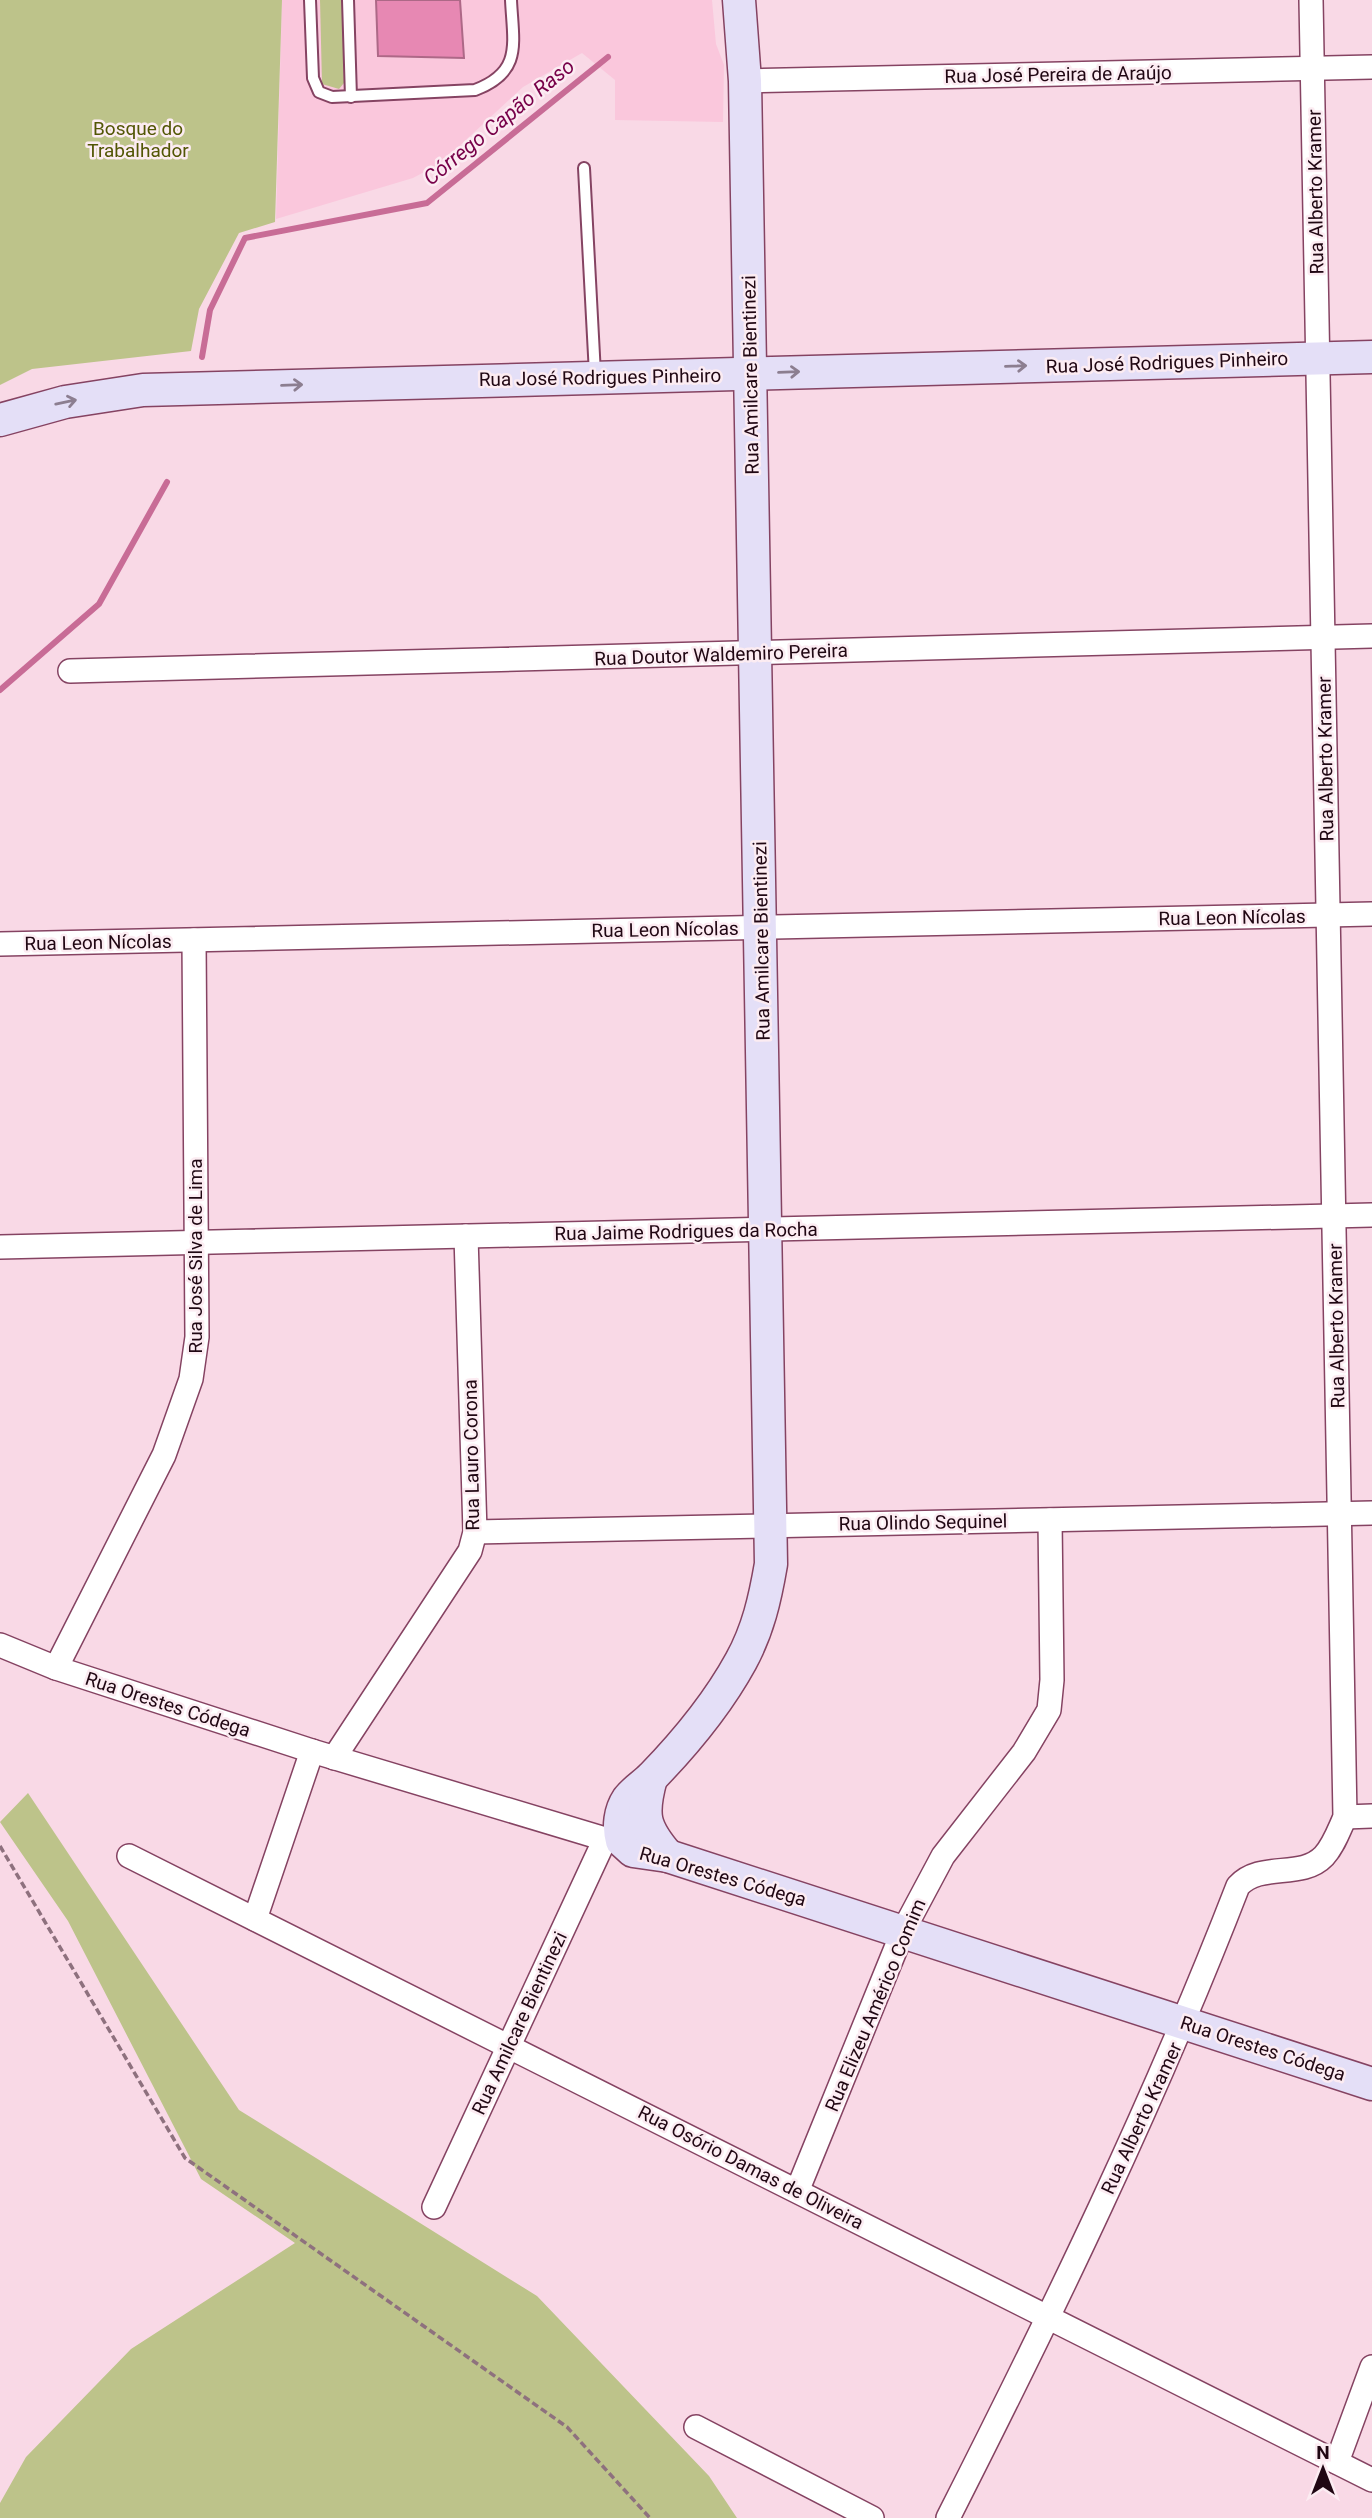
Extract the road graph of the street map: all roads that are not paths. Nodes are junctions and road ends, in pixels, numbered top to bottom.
1 (310, 0) edge
2 (348, 0) edge
3 (511, 0) edge
4 (739, 0) edge
5 (1311, 0) edge
6 (1372, 67) edge
7 (1312, 68) junction
8 (745, 81) junction
9 (351, 97) junction
10 (584, 168) dead end
11 (1372, 357) edge
12 (1318, 359) junction
13 (750, 373) junction
14 (596, 377) junction
15 (0, 420) edge
16 (1372, 636) edge
17 (1323, 638) junction
18 (756, 653) junction
19 (70, 671) dead end
20 (1372, 914) edge
21 (1328, 915) junction
22 (761, 927) junction
23 (194, 940) junction
24 (0, 944) edge
25 (1372, 1215) edge
26 (1334, 1216) junction
27 (766, 1229) junction
28 (466, 1236) junction
29 (196, 1242) junction
30 (0, 1247) edge
31 (1339, 1513) junction
32 (1372, 1513) edge
33 (1050, 1520) junction
34 (772, 1526) junction
35 (475, 1532) junction
36 (0, 1645) edge
37 (56, 1668) junction
38 (323, 1754) junction
39 (651, 1778) junction
40 (1372, 1816) edge
41 (1345, 1817) junction
42 (613, 1837) junction
43 (129, 1856) dead end
44 (668, 1856) junction
45 (256, 1919) junction
46 (903, 1931) junction
47 (1185, 2022) junction
48 (508, 2045) junction
49 (1372, 2084) edge
50 (797, 2189) junction
51 (434, 2207) dead end
52 (1049, 2318) junction
53 (1372, 2367) edge
54 (696, 2427) dead end
55 (1337, 2462) junction
56 (1372, 2480) edge
57 (872, 2518) edge
58 (948, 2518) edge

1 - 9 lane
2 - 9 lane
3 - 9 lane
4 - 8 main road, Rua Amilcare Bientinezi
5 - 7 street, Rua Alberto Kramer
6 - 7 street, Rua José Pereira de Araújo
7 - 8 street, Rua José Pereira de Araújo
7 - 12 street, Rua Alberto Kramer
8 - 13 main road, Rua Amilcare Bientinezi
10 - 14 lane
11 - 12 main road, Rua José Rodrigues Pinheiro
13 -> 12 main road, Rua José Rodrigues Pinheiro
12 - 17 street, Rua Alberto Kramer
13 - 14 main road, Rua José Rodrigues Pinheiro
13 - 18 main road, Rua Amilcare Bientinezi
15 -> 14 main road, Rua José Rodrigues Pinheiro
16 - 17 street, Rua Doutor Waldemiro Pereira
17 - 18 street, Rua Doutor Waldemiro Pereira
17 - 21 street, Rua Alberto Kramer
18 - 19 street, Rua Doutor Waldemiro Pereira
18 - 22 main road, Rua Amilcare Bientinezi
20 - 21 street, Rua Leon Nícolas
21 - 22 street, Rua Leon Nícolas
21 - 26 street, Rua Alberto Kramer
22 - 23 street, Rua Leon Nícolas
22 - 27 main road, Rua Amilcare Bientinezi
23 - 24 street, Rua Leon Nícolas
23 - 29 street, Rua José Silva de Lima
25 - 26 street, Rua Jaime Rodrigues da Rocha
26 - 27 street, Rua Jaime Rodrigues da Rocha
26 - 31 street, Rua Alberto Kramer
27 - 28 street, Rua Jaime Rodrigues da Rocha
27 - 34 main road, Rua Amilcare Bientinezi
28 - 29 street, Rua Jaime Rodrigues da Rocha
28 - 35 street, Rua Lauro Corona
29 - 30 street, Rua Jaime Rodrigues da Rocha
29 - 37 street, Rua José Silva de Lima
31 - 32 street, Rua Olindo Sequinel
31 - 33 street, Rua Olindo Sequinel
31 - 41 street, Rua Alberto Kramer
33 - 34 street, Rua Olindo Sequinel
33 - 46 street, Rua Elizeu Américo Comim
34 - 35 street, Rua Olindo Sequinel
34 - 39 main road, Rua Amilcare Bientinezi
35 - 38 street, Rua Lauro Corona
36 - 37 street, Rua Orestes Códega
37 - 38 street, Rua Orestes Códega
38 - 42 street, Rua Orestes Códega
38 - 45 street, Rua Lauro Corona
39 - 42 main road, Rua Amilcare Bientinezi
39 - 44 main road
40 - 41 street
41 - 47 street, Rua Alberto Kramer
42 - 44 main road, Rua Orestes Códega
42 - 48 street, Rua Amilcare Bientinezi
43 - 45 street, Rua Osório Damas de Oliveira
44 - 46 main road, Rua Orestes Códega
45 - 48 street, Rua Osório Damas de Oliveira
46 - 47 main road, Rua Orestes Códega
46 - 50 street, Rua Elizeu Américo Comim
47 - 49 main road, Rua Orestes Códega
47 - 52 street, Rua Alberto Kramer
48 - 50 street, Rua Osório Damas de Oliveira
48 - 51 street, Rua Amilcare Bientinezi
50 - 52 street, Rua Osório Damas de Oliveira
52 - 55 street, Rua Osório Damas de Oliveira
52 - 58 street, Rua Alberto Kramer
53 - 55 street
54 - 57 street
55 - 56 street, Rua Osório Damas de Oliveira

